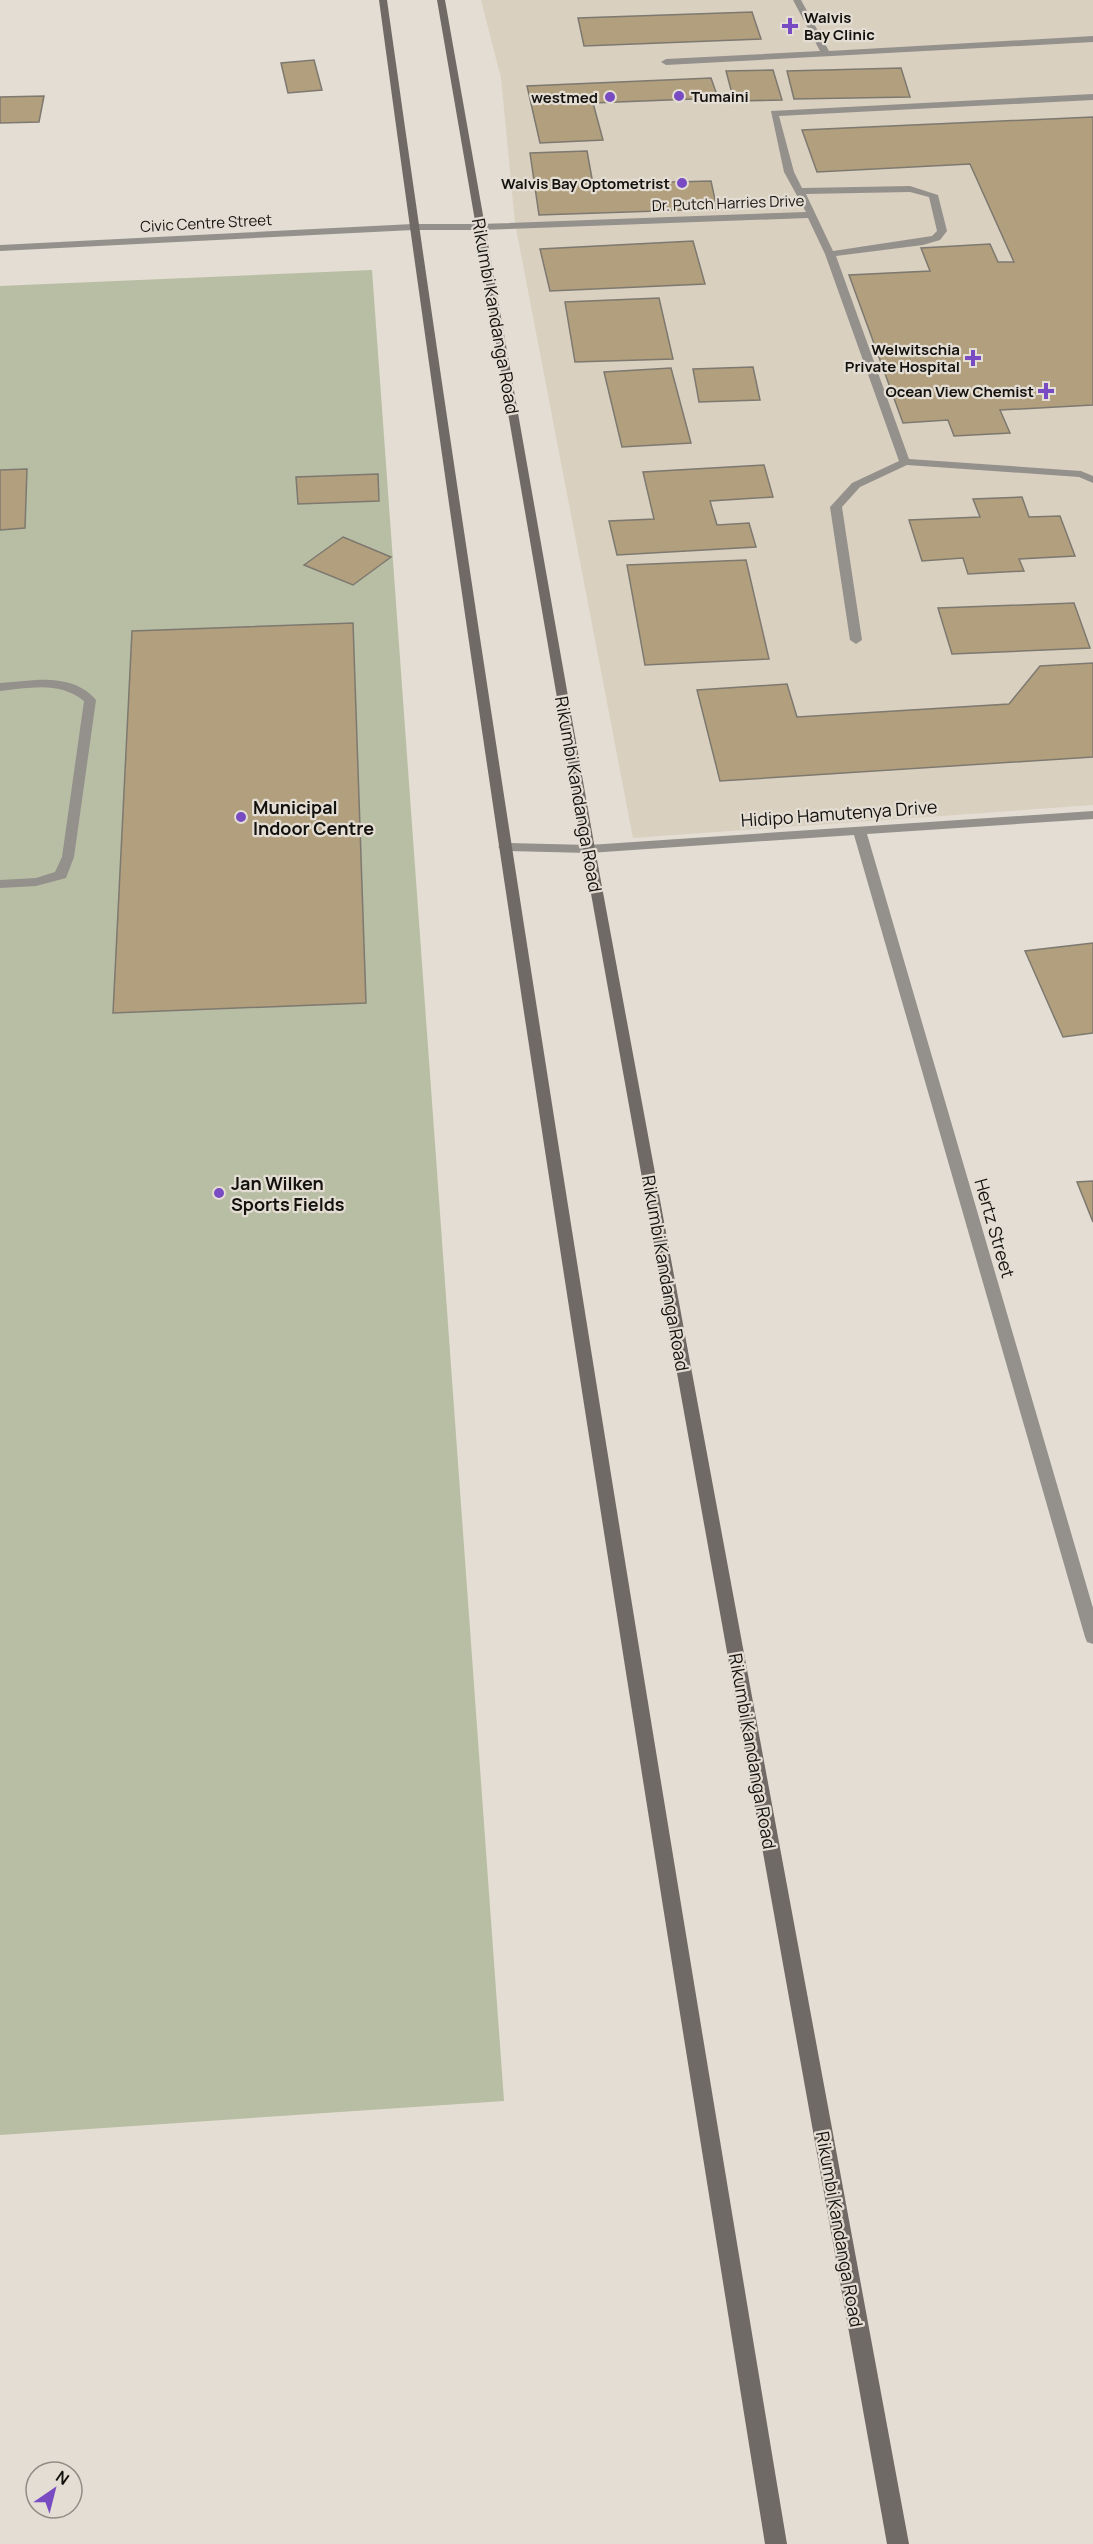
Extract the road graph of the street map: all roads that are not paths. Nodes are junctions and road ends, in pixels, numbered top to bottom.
1 (383, 0) edge
2 (441, 0) edge
3 (797, 0) edge
4 (1093, 39) edge
5 (826, 54) junction
6 (666, 62) dead end
7 (1093, 97) edge
8 (800, 191) junction
9 (812, 215) junction
10 (413, 227) junction
11 (480, 227) junction
12 (0, 248) edge
13 (830, 254) junction
14 (904, 462) junction
15 (1093, 480) edge
16 (856, 640) dead end
17 (0, 687) edge
18 (1093, 815) edge
19 (859, 829) junction
20 (504, 847) junction
21 (589, 849) junction
22 (0, 884) edge
23 (1093, 1637) edge
24 (777, 2544) edge
25 (898, 2544) edge

1 - 10 main road
2 - 11 main road, Rikumbi Kandanga Road
3 - 5 street
4 - 5 street
5 - 6 street
7 - 8 street
8 - 9 street
8 - 13 street
9 - 11 street, Dr. Putch Harries Drive
9 - 13 street, Dr. Putch Harries Drive
10 - 11 street, Dr. Putch Harries Drive
10 - 12 street, Civic Centre Street
10 - 20 main road
11 - 21 main road, Rikumbi Kandanga Road
13 - 14 street, Dr. Putch Harries Drive
14 - 15 street
14 - 16 street
17 - 22 street
18 - 19 street, Hidipo Hamutenya Drive
19 - 21 street, Hidipo Hamutenya Drive
19 - 23 street, Hertz Street
20 - 21 street, Hidipo Hamutenya Drive
20 - 24 main road
21 - 25 main road, Rikumbi Kandanga Road

